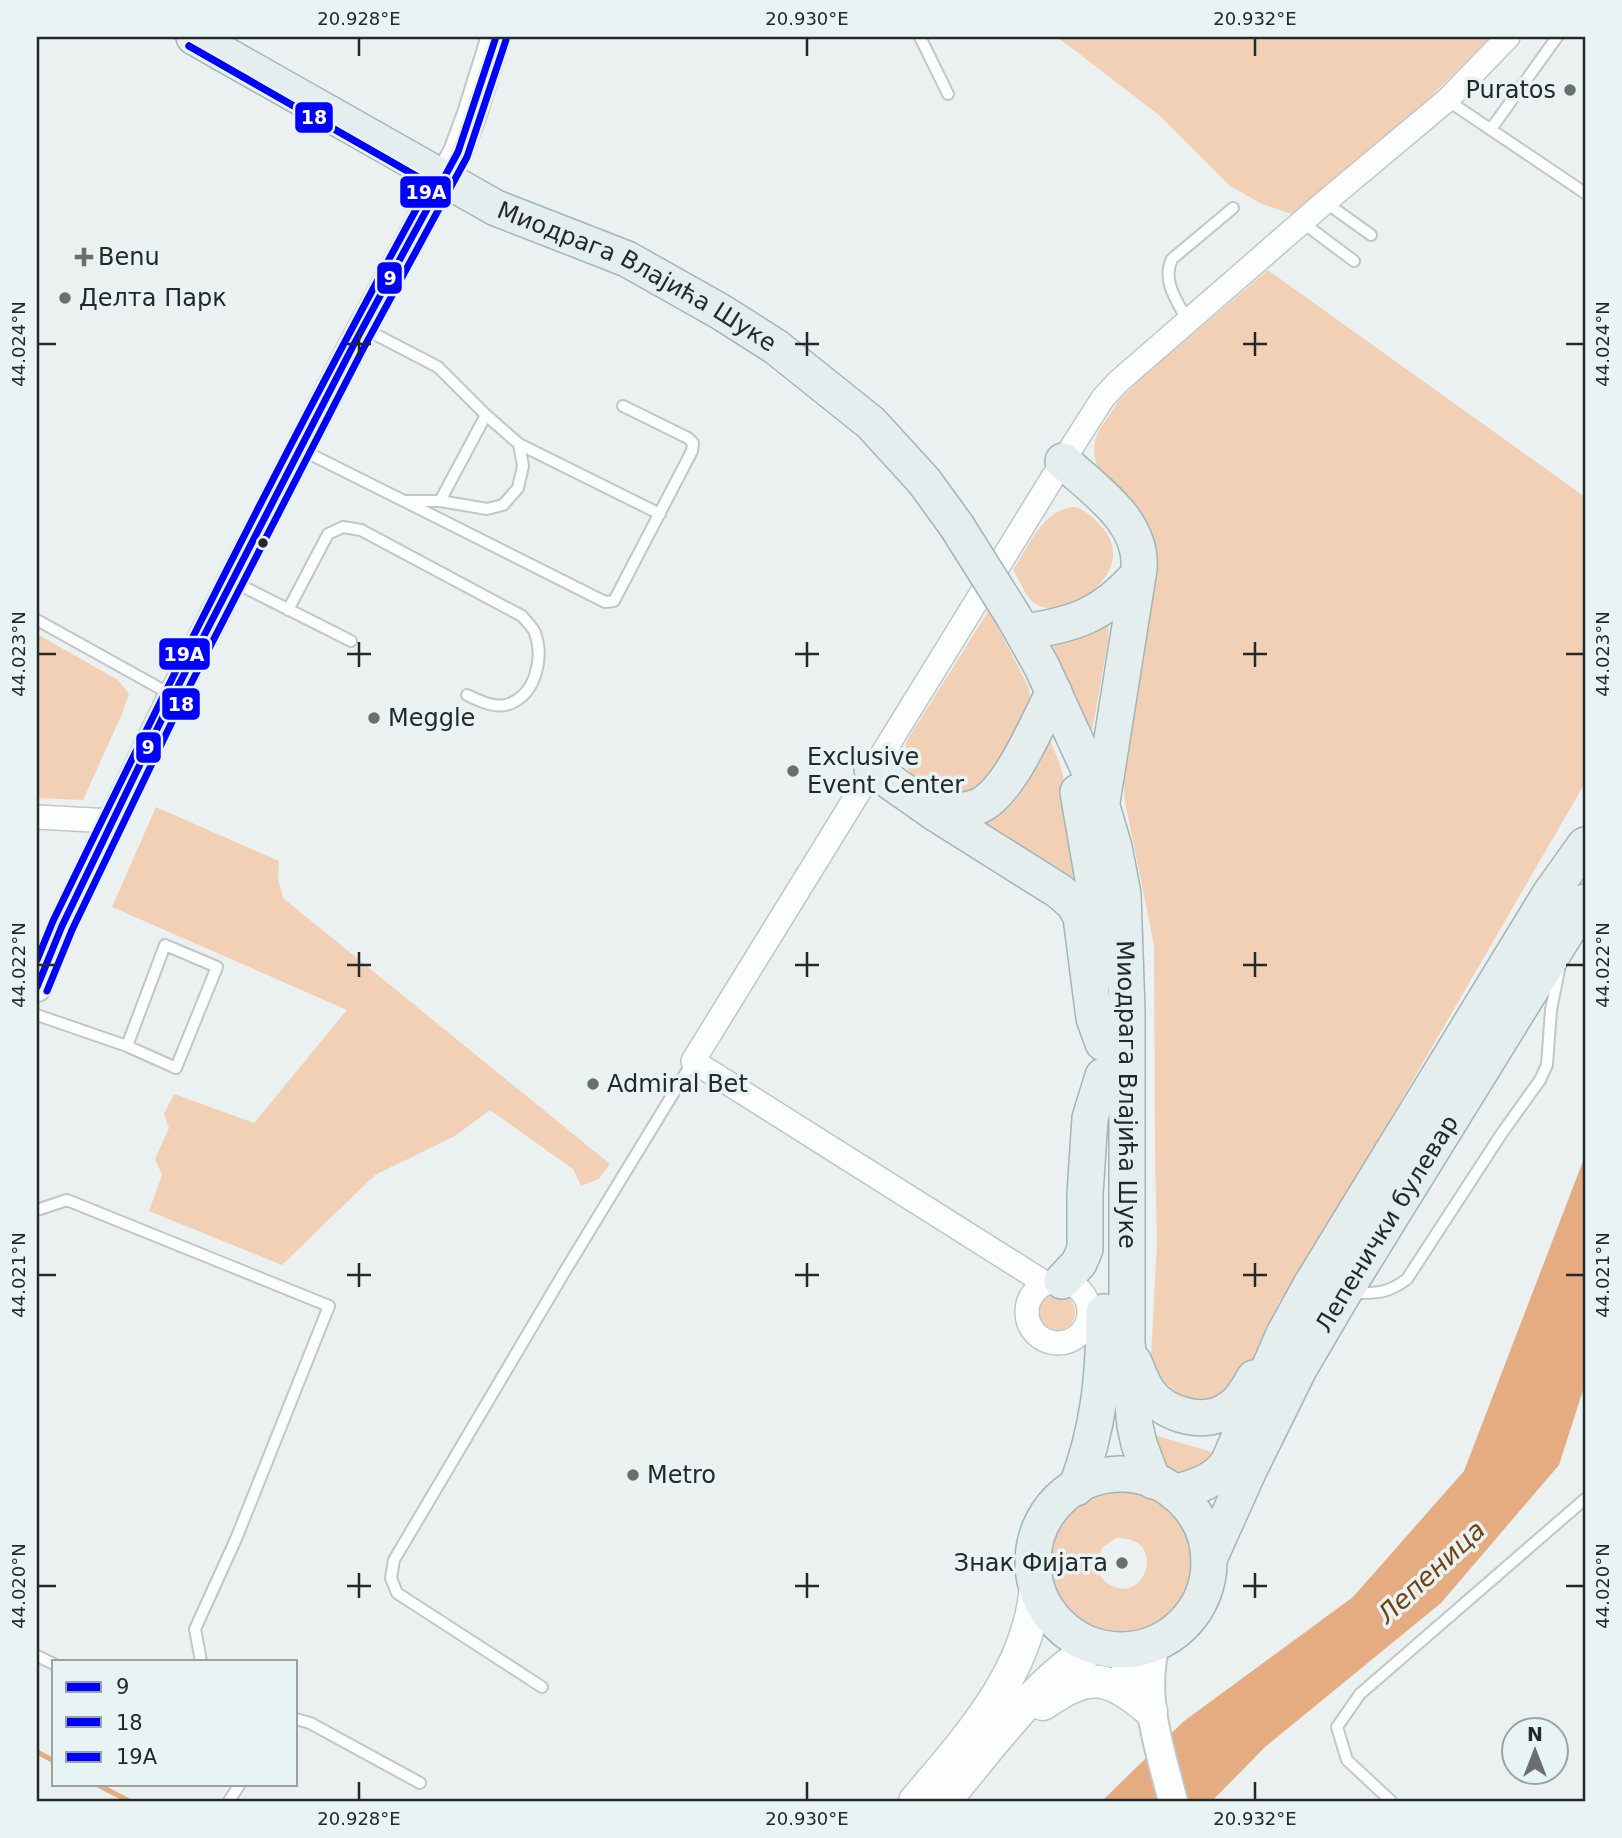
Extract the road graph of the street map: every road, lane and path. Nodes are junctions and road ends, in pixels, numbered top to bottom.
1 (194, 37) edge
2 (496, 37) edge
3 (920, 37) edge
4 (1508, 37) edge
5 (1557, 37) edge
6 (948, 94) dead end
7 (1447, 100) junction
8 (1491, 129) junction
9 (444, 180) junction
10 (1585, 193) edge
11 (1325, 202) junction
12 (1233, 208) dead end
13 (1302, 222) junction
14 (1371, 235) dead end
15 (1354, 261) dead end
16 (1188, 322) junction
17 (363, 328) junction
18 (623, 406) dead end
19 (486, 415) junction
20 (519, 444) junction
21 (300, 449) junction
22 (1063, 461) junction
23 (404, 501) junction
24 (440, 501) junction
25 (660, 514) junction
26 (1138, 575) junction
27 (232, 581) junction
28 (288, 610) junction
29 (37, 620) edge
30 (1018, 624) junction
31 (351, 641) dead end
32 (467, 695) dead end
33 (173, 696) junction
34 (1059, 704) junction
35 (872, 769) junction
36 (1102, 803) junction
37 (935, 813) junction
38 (37, 817) edge
39 (113, 821) junction
40 (1585, 845) edge
41 (1577, 916) edge
42 (37, 987) edge
43 (37, 1015) edge
44 (127, 1046) junction
45 (1103, 1059) junction
46 (693, 1061) junction
47 (37, 1210) edge
48 (1054, 1282) junction
49 (1343, 1293) junction
50 (1284, 1334) junction
51 (1076, 1338) junction
52 (1127, 1342) junction
53 (1104, 1370) junction
54 (1164, 1487) junction
55 (1076, 1488) junction
56 (1585, 1499) edge
57 (1209, 1559) junction
58 (1036, 1585) junction
59 (1156, 1642) junction
60 (1106, 1648) junction
61 (201, 1660) edge
62 (542, 1686) dead end
63 (1151, 1711) junction
64 (298, 1720) edge
65 (1002, 1733) junction
66 (420, 1783) dead end
67 (239, 1786) edge
68 (229, 1801) edge
69 (915, 1801) edge
70 (944, 1801) edge
71 (1173, 1801) edge
72 (1391, 1801) edge

1 - 9 main road, Миодрага Влајића Шуке
2 - 9 street
3 - 6 lane
4 - 7 street
5 - 8 lane
7 - 8 lane
7 - 11 street
8 - 10 lane
9 - 17 street
9 - 30 main road, Миодрага Влајића Шуке, bridge
11 - 13 street
11 - 14 lane
12 - 16 lane
13 - 15 lane
13 - 16 street
16 - 22 street
17 - 19 lane
17 - 21 street
18 - 25 lane
19 - 20 lane
19 - 24 lane
20 - 24 lane
20 - 25 lane
21 - 23 lane
21 - 27 street
22 - 26 main road
22 - 35 street
23 - 24 lane
23 - 25 lane
26 - 30 main road
26 - 36 main road
27 - 28 lane
27 - 33 street
28 - 31 lane
28 - 32 lane
29 - 33 lane
30 - 34 main road, Миодрага Влајића Шуке
33 - 39 street
34 - 36 main road, Миодрага Влајића Шуке
34 - 37 main road
34 - 45 main road, Миодрага Влајића Шуке
35 - 37 main road
35 - 46 street
36 - 52 main road, Миодрага Влајића Шуке
37 - 45 main road
38 - 39 street
39 - 42 street
40 - 50 main road, Лепенички булевар
41 - 49 main road, Лепенички булевар
41 - 49 lane
43 - 44 lane
44 - 44 lane
45 - 48 main road
45 - 53 main road, Миодрага Влајића Шуке
46 - 48 street
46 - 62 lane
47 - 61 lane
48 - 51 street
48 - 51 street
49 - 57 main road, Лепенички булевар
50 - 52 main road
50 - 54 main road, Лепенички булевар
51 - 53 main road
52 - 54 main road, Миодрага Влајића Шуке
53 - 55 main road, Миодрага Влајића Шуке
54 - 55 main road
54 - 57 main road
55 - 58 main road
56 - 72 lane
57 - 59 main road
58 - 60 main road
58 - 69 main road
59 - 60 main road
59 - 63 street
60 - 63 street
60 - 65 main road
63 - 65 main road
63 - 71 street
64 - 66 lane
65 - 70 main road
67 - 68 lane

